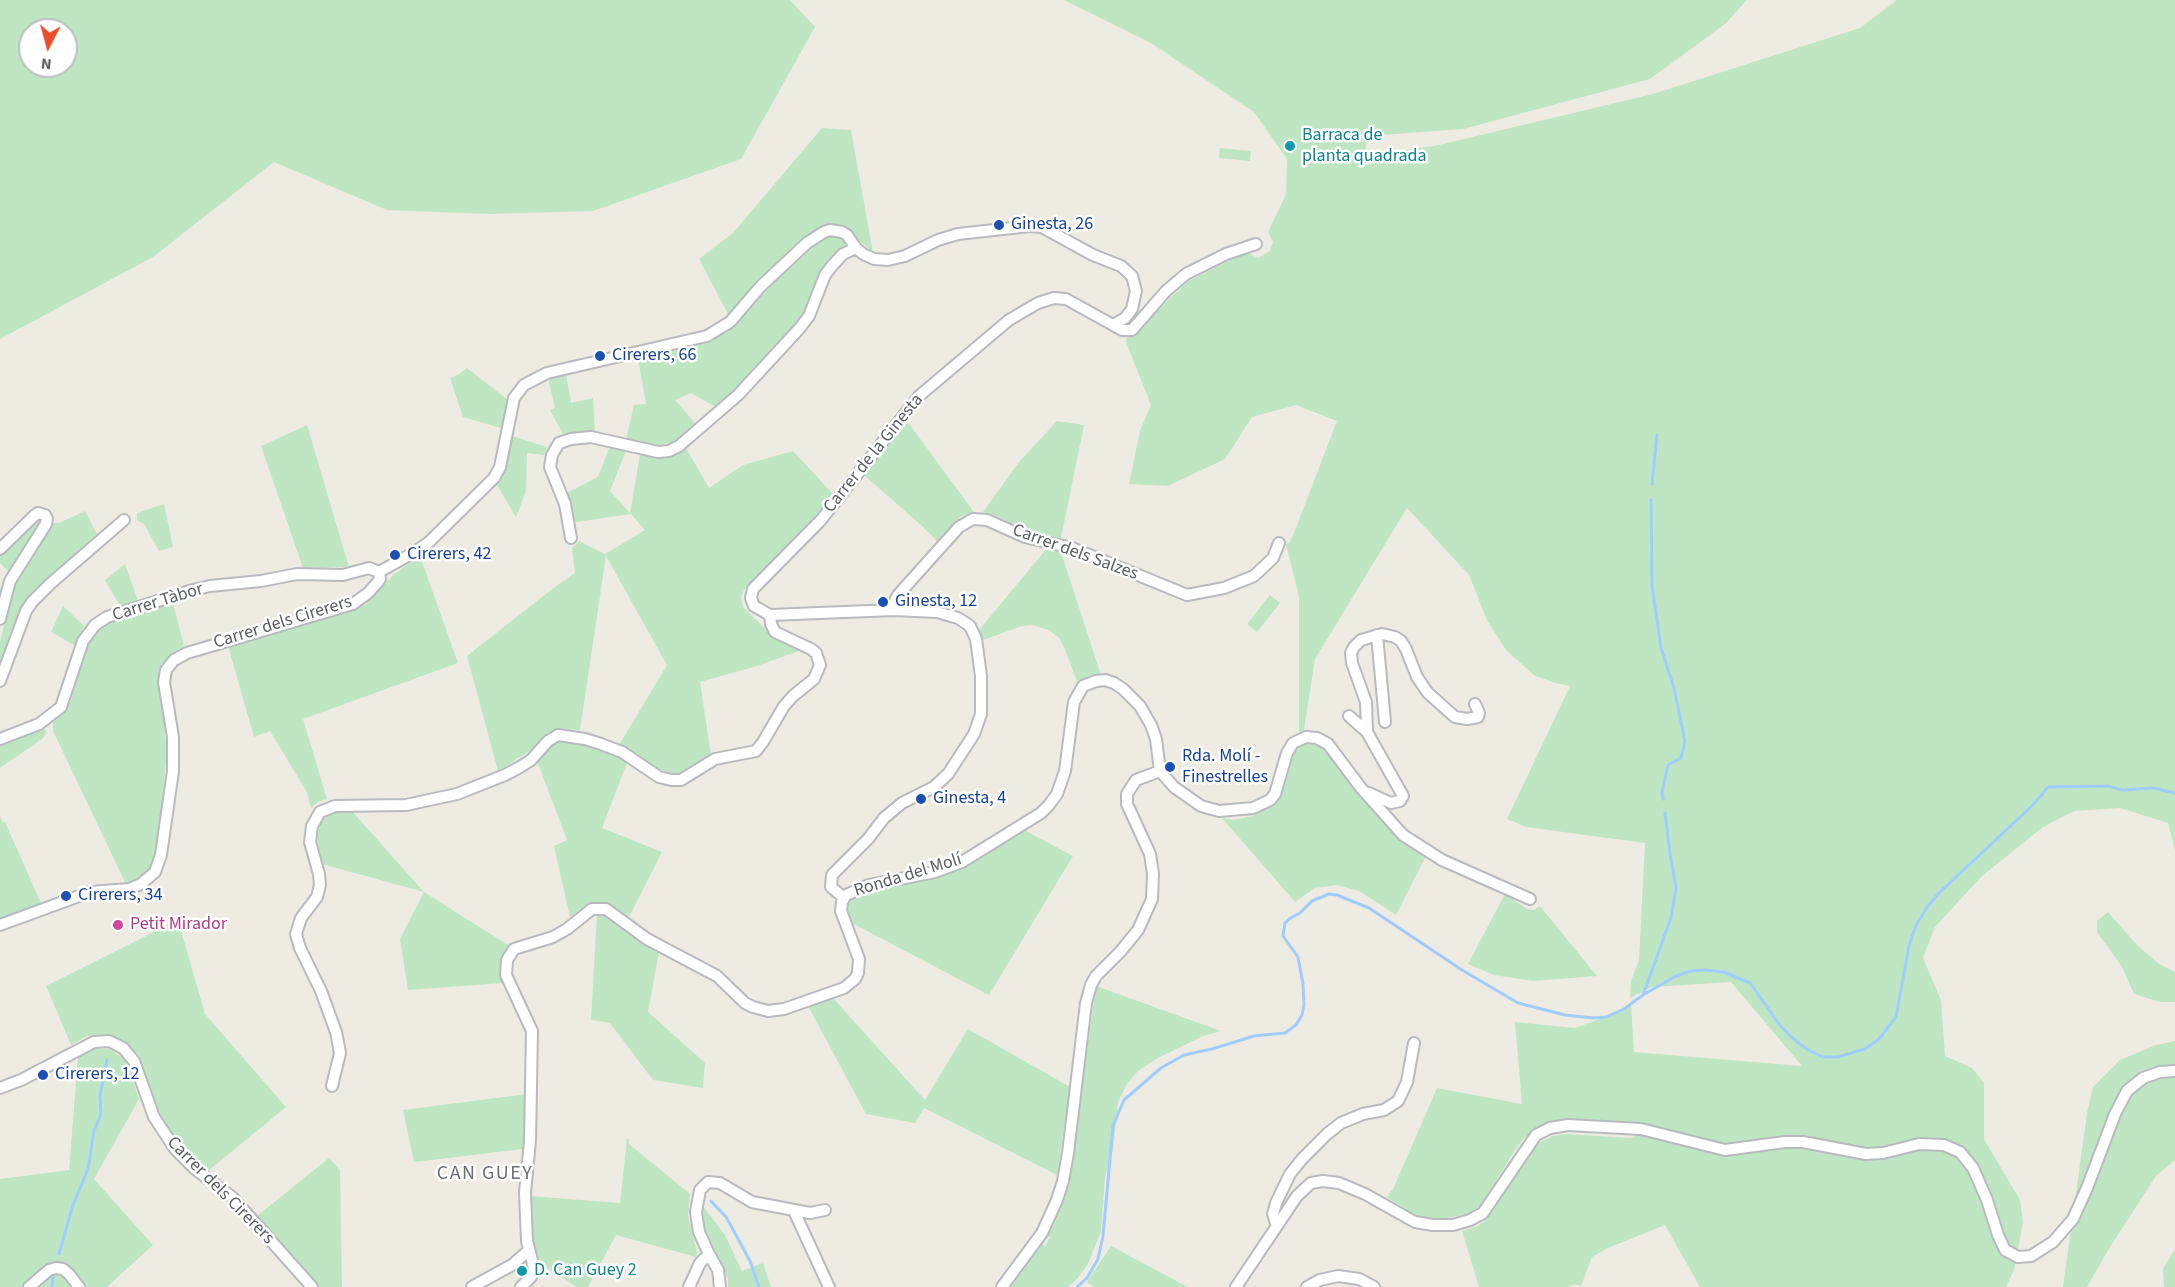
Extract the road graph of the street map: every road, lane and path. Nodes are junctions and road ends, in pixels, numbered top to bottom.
1 (1256, 244) dead end
2 (856, 248) junction
3 (1113, 325) junction
4 (124, 520) dead end
5 (571, 537) dead end
6 (1279, 543) dead end
7 (0, 549) edge
8 (379, 572) junction
9 (894, 610) junction
10 (770, 615) junction
11 (0, 619) edge
12 (1377, 636) junction
13 (0, 681) edge
14 (1475, 704) dead end
15 (1450, 714) junction
16 (1349, 716) dead end
17 (1385, 722) dead end
18 (1456, 727) dead end
19 (1367, 732) junction
20 (0, 740) edge
21 (1161, 771) junction
22 (1361, 788) junction
23 (844, 898) junction
24 (1530, 899) dead end
25 (0, 926) edge
26 (1414, 1043) dead end
27 (2175, 1071) edge
28 (332, 1086) dead end
29 (0, 1088) edge
30 (825, 1210) dead end
31 (794, 1211) junction
32 (1277, 1226) junction
33 (529, 1250) junction
34 (709, 1254) junction
35 (29, 1287) edge
36 (79, 1287) edge
37 (312, 1287) edge
38 (472, 1287) edge
39 (521, 1287) edge
40 (689, 1287) edge
41 (720, 1287) edge
42 (829, 1287) edge
43 (1002, 1287) edge
44 (1236, 1287) edge
45 (1307, 1287) edge
46 (1374, 1287) edge

1 - 3 street
2 - 3 street
2 - 5 street
2 - 8 street, Carrer dels Cirerers
3 - 10 street, Carrer de la Ginesta
4 - 13 street
6 - 9 street, Carrer dels Salzes
7 - 11 street
8 - 20 street, Carrer Tàbor
8 - 25 street, Carrer dels Cirerers
9 - 10 street
9 - 23 street
10 - 28 street
12 - 15 street
12 - 17 street
12 - 19 street
14 - 15 street
15 - 18 street
16 - 19 street
19 - 22 street
21 - 22 street
21 - 23 street, Ronda del Molí
21 - 43 street
22 - 24 street
23 - 33 street, Ronda del Molí
26 - 32 street
27 - 32 street
29 - 37 street, Carrer dels Cirerers
30 - 31 street
31 - 34 street
31 - 42 street
32 - 44 street
33 - 38 street
33 - 39 street, Ronda del Molí
34 - 40 street
34 - 41 street
35 - 36 street
45 - 46 street

